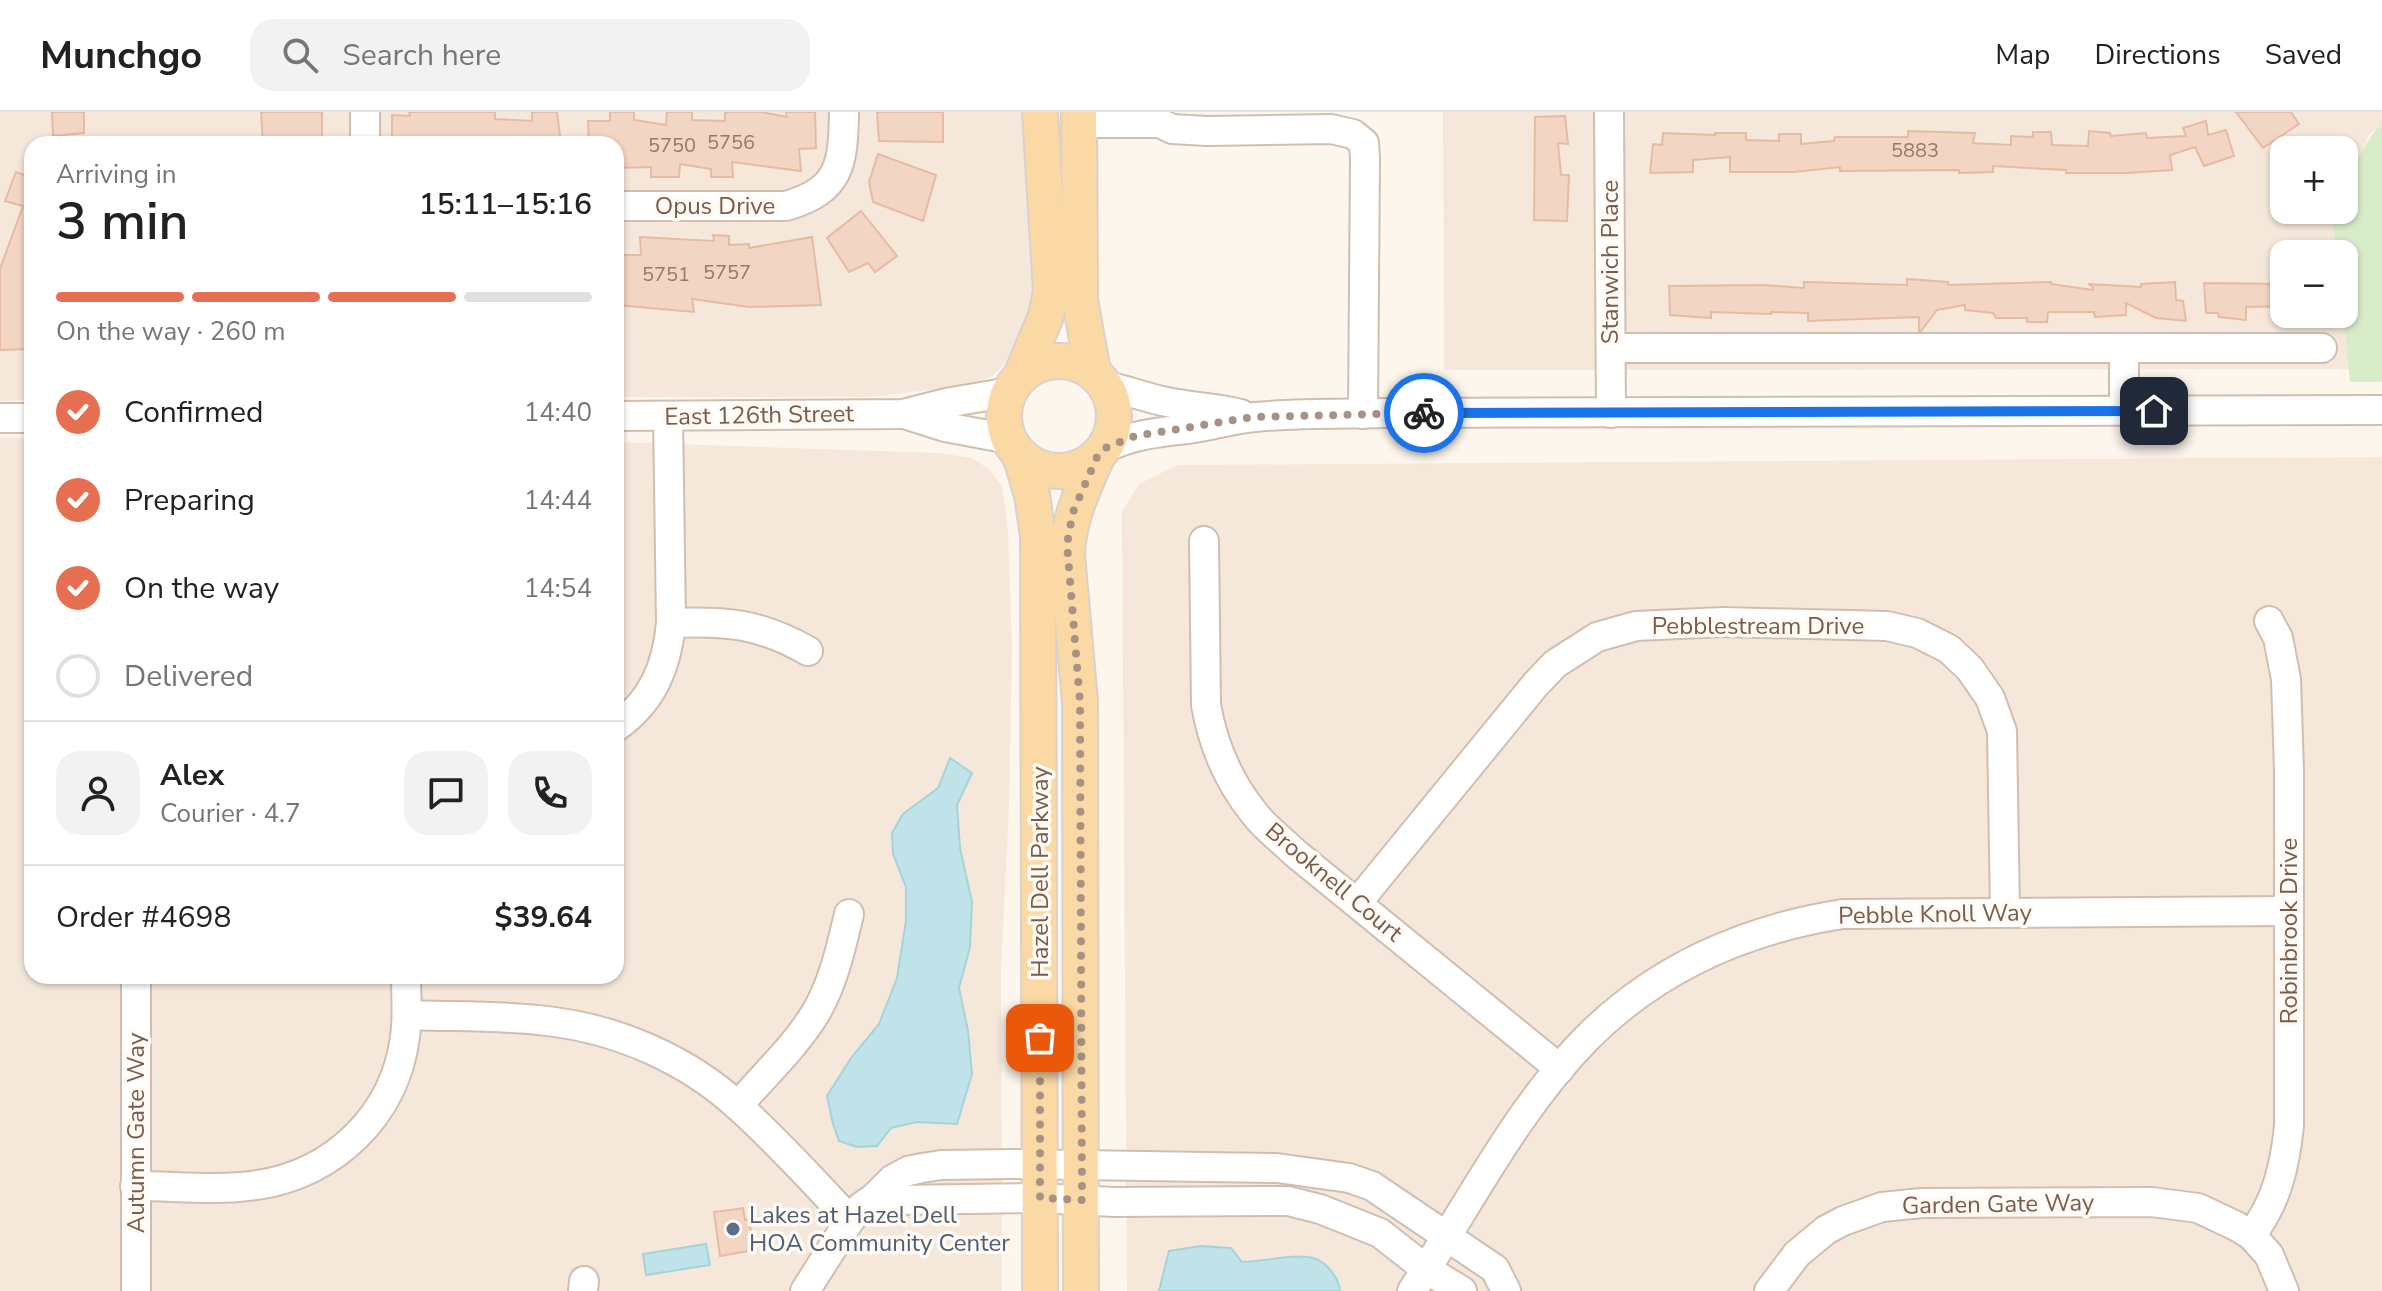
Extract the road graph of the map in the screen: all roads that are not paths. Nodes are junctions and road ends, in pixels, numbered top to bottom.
1 (365, 112) edge
2 (844, 112) edge
3 (1040, 112) edge
4 (1609, 112) edge
5 (1079, 118) edge
6 (365, 136) edge
7 (624, 206) edge
8 (1611, 348) junction
9 (2322, 348) dead end
10 (2124, 349) junction
11 (1100, 379) junction
12 (1015, 384) junction
13 (2382, 410) edge
14 (2124, 411) junction
15 (1611, 413) junction
16 (903, 414) junction
17 (1363, 414) junction
18 (624, 416) edge
19 (668, 416) junction
20 (1253, 417) junction
21 (0, 418) edge
22 (24, 418) edge
23 (1014, 447) junction
24 (1101, 452) junction
25 (1204, 541) dead end
26 (2269, 621) dead end
27 (671, 623) junction
28 (808, 651) dead end
29 (624, 720) edge
30 (1357, 903) junction
31 (2005, 911) junction
32 (2289, 911) junction
33 (849, 914) dead end
34 (136, 984) edge
35 (406, 984) edge
36 (407, 1015) junction
37 (1560, 1069) junction
38 (738, 1106) junction
39 (1040, 1164) junction
40 (1082, 1164) junction
41 (135, 1186) junction
42 (874, 1198) junction
43 (1040, 1198) junction
44 (1082, 1200) junction
45 (850, 1220) junction
46 (2251, 1235) junction
47 (1447, 1236) junction
48 (1419, 1280) edge
49 (136, 1290) edge
50 (805, 1291) edge
51 (1040, 1291) edge
52 (1081, 1291) edge
53 (1462, 1291) edge
54 (1506, 1291) edge
55 (1769, 1291) edge
56 (2284, 1291) edge

1 - 6 street
2 - 7 street, Opus Drive
3 - 12 main road
4 - 8 street, Stanwich Place
5 - 11 main road
5 - 17 street
8 - 10 street
8 - 15 street, Stanwich Place
9 - 10 street
10 - 14 street
11 - 12 main road
11 - 20 street
11 - 24 main road
12 - 16 street, East 126th Street
12 - 23 main road
13 - 14 street
14 - 15 street
15 - 17 street
16 - 19 street, East 126th Street
16 - 23 street, East 126th Street
17 - 20 street
18 - 19 street, East 126th Street
19 - 27 street
20 - 24 street
21 - 22 street
23 - 24 main road
23 - 39 main road, Hazel Dell Parkway
24 - 40 main road, Hazel Dell Parkway
25 - 30 street, Brooknell Court
26 - 32 street, Robinbrook Drive
27 - 28 street
27 - 29 street
30 - 31 street, Pebblestream Drive
30 - 37 street, Brooknell Court
31 - 32 street, Pebble Knoll Way
31 - 37 street, Pebble Knoll Way
32 - 46 street, Robinbrook Drive
33 - 38 street
34 - 41 street, Autumn Gate Way
35 - 36 street
36 - 38 street
36 - 41 street
37 - 47 street, Pebble Knoll Way
38 - 45 street
39 - 40 street
39 - 42 street
39 - 43 main road, Hazel Dell Parkway
40 - 44 main road, Hazel Dell Parkway
40 - 47 street
41 - 49 street, Autumn Gate Way
42 - 43 street
42 - 45 street
43 - 44 street
43 - 51 main road, Hazel Dell Parkway
44 - 48 street
44 - 52 main road, Hazel Dell Parkway
45 - 50 street
46 - 55 street, Garden Gate Way
46 - 56 street
47 - 48 street, Pebble Knoll Way
47 - 54 street
48 - 53 street

